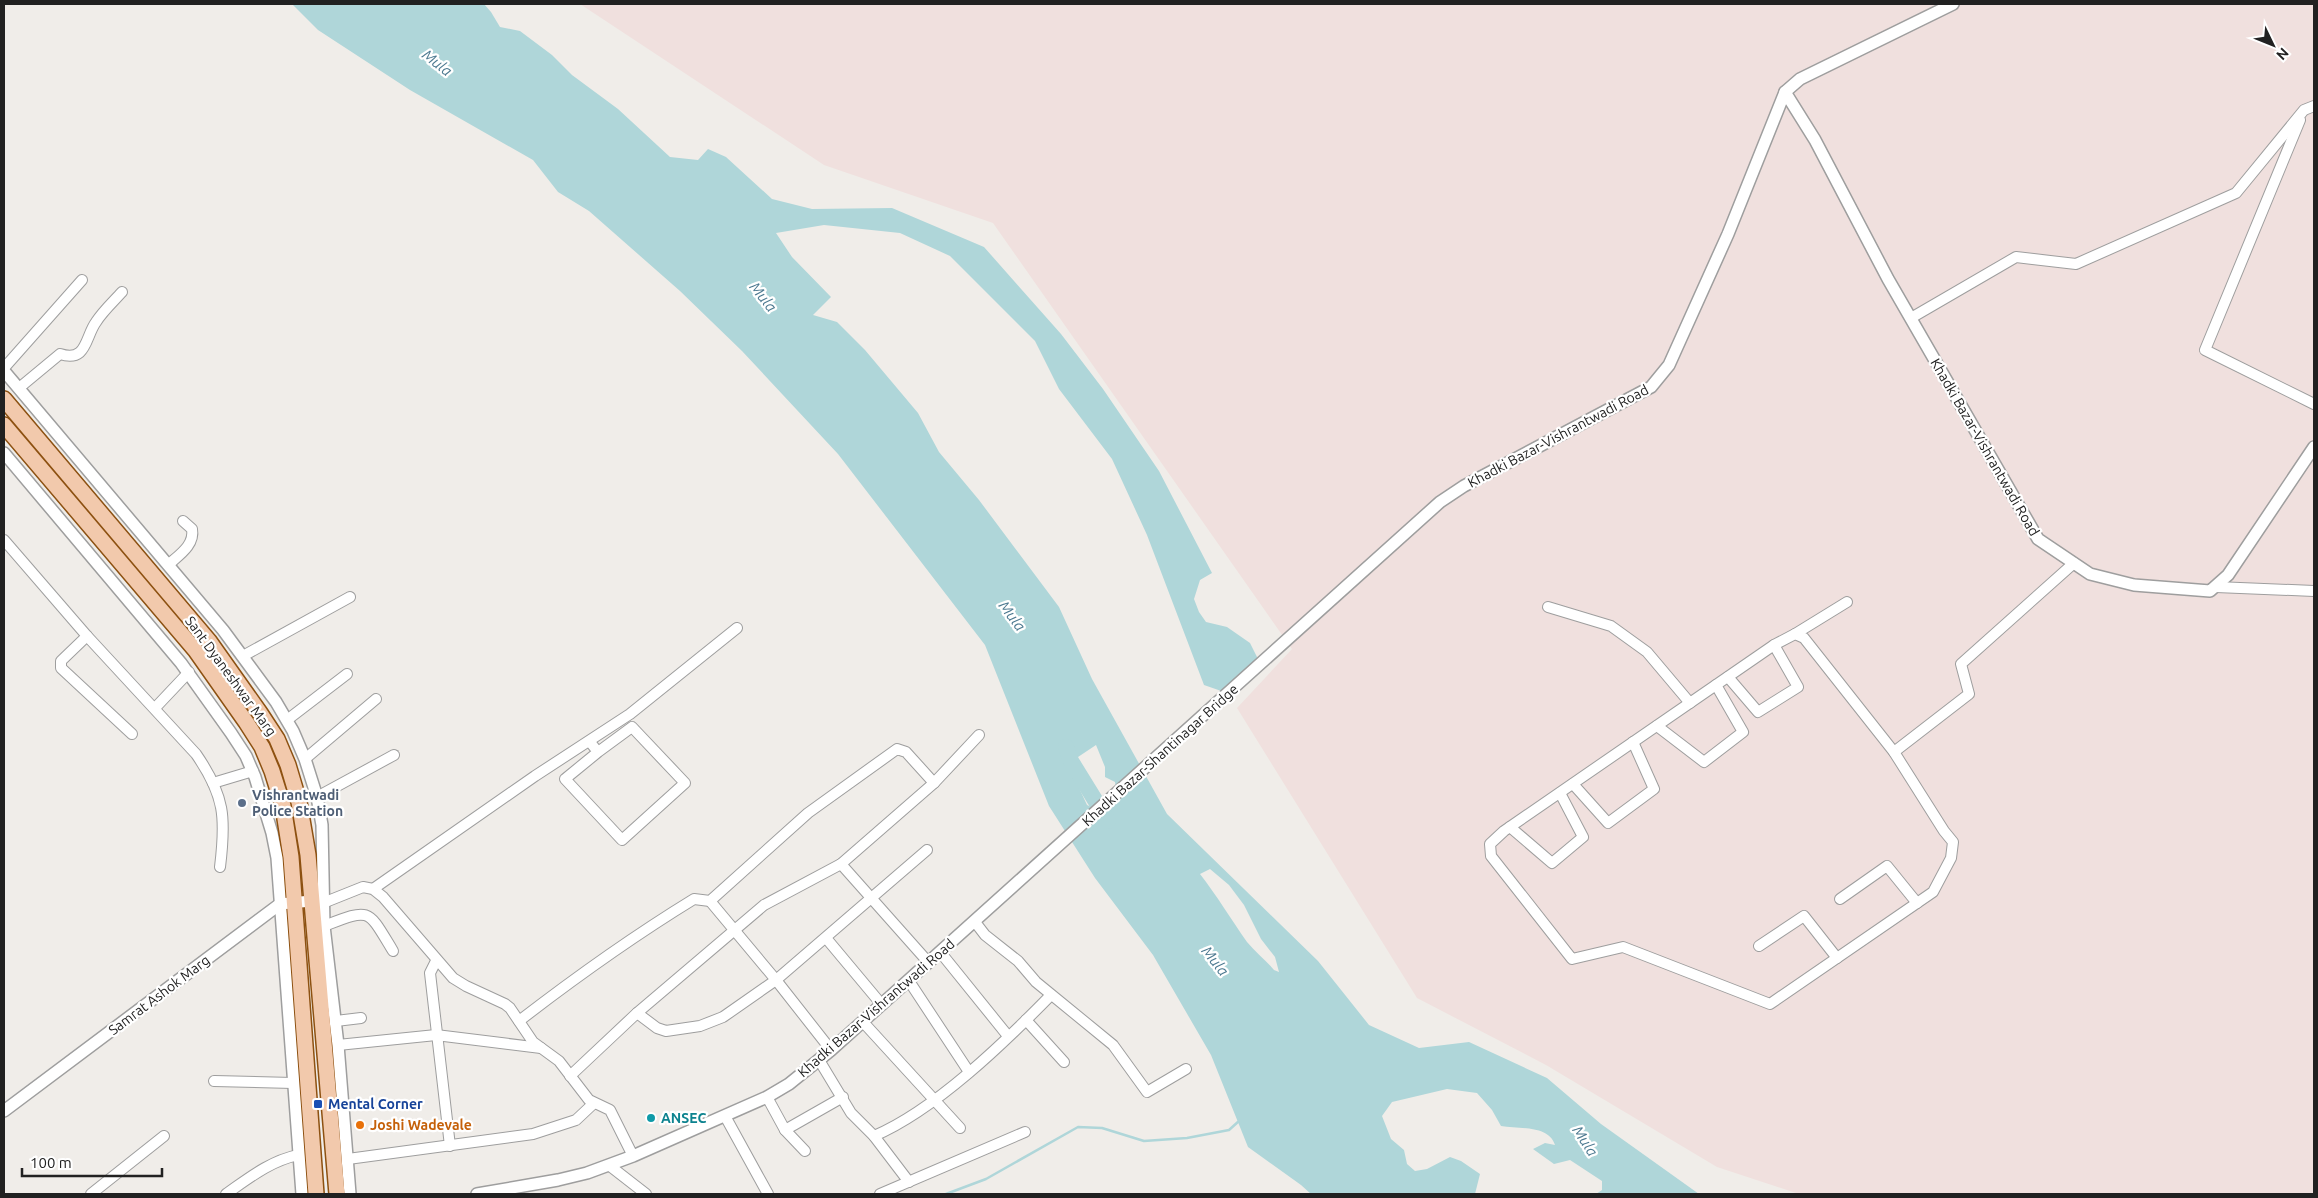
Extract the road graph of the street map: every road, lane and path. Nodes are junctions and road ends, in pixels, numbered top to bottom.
1 (1953, 4) edge
2 (1785, 92) junction
3 (2309, 108) edge
4 (82, 280) dead end
5 (122, 292) dead end
6 (1911, 318) junction
7 (4, 369) edge
8 (19, 388) junction
9 (4, 399) edge
10 (2314, 404) edge
11 (4, 425) edge
12 (2314, 447) edge
13 (4, 453) edge
14 (182, 521) dead end
15 (4, 540) edge
16 (2074, 563) junction
17 (168, 565) junction
18 (2216, 587) junction
19 (2314, 591) edge
20 (350, 597) dead end
21 (1847, 602) dead end
22 (1548, 607) dead end
23 (737, 628) dead end
24 (1795, 634) junction
25 (88, 636) junction
26 (1774, 645) junction
27 (243, 656) junction
28 (1266, 661) joint
29 (188, 672) junction
30 (348, 674) dead end
31 (1728, 677) junction
32 (1716, 685) junction
33 (376, 699) dead end
34 (1690, 703) junction
35 (155, 708) junction
36 (287, 720) junction
37 (1657, 726) junction
38 (132, 734) dead end
39 (979, 735) dead end
40 (590, 742) junction
41 (1633, 742) junction
42 (598, 752) junction
43 (1894, 752) junction
44 (394, 755) dead end
45 (305, 759) junction
46 (253, 771) junction
47 (214, 783) junction
48 (934, 783) junction
49 (1573, 784) junction
50 (1560, 793) junction
51 (317, 797) junction
52 (1510, 827) junction
53 (927, 850) dead end
54 (1055, 850) joint
55 (841, 864) junction
56 (220, 868) dead end
57 (373, 889) junction
58 (872, 899) junction
59 (1840, 899) dead end
60 (317, 902) junction
61 (710, 902) junction
62 (288, 903) junction
63 (1917, 903) junction
64 (975, 922) junction
65 (324, 926) junction
66 (734, 929) junction
67 (826, 938) junction
68 (1759, 946) dead end
69 (393, 951) dead end
70 (941, 953) junction
71 (1837, 958) junction
72 (436, 961) junction
73 (929, 963) junction
74 (776, 980) junction
75 (908, 981) junction
76 (1051, 995) junction
77 (882, 1005) junction
78 (637, 1013) junction
79 (361, 1018) dead end
80 (1026, 1020) junction
81 (336, 1021) junction
82 (519, 1021) junction
83 (863, 1022) junction
84 (436, 1035) junction
85 (1008, 1036) junction
86 (338, 1045) junction
87 (543, 1048) junction
88 (832, 1050) junction
89 (819, 1060) junction
90 (1064, 1062) dead end
91 (1186, 1069) dead end
92 (968, 1072) junction
93 (570, 1076) junction
94 (214, 1081) dead end
95 (293, 1083) junction
96 (767, 1097) junction
97 (843, 1097) junction
98 (935, 1098) junction
99 (593, 1104) junction
100 (4, 1112) edge
101 (725, 1116) junction
102 (960, 1128) dead end
103 (786, 1130) junction
104 (1025, 1132) dead end
105 (164, 1136) dead end
106 (874, 1136) junction
107 (450, 1146) junction
108 (804, 1151) dead end
109 (298, 1156) junction
110 (633, 1156) junction
111 (348, 1159) junction
112 (610, 1166) junction
113 (909, 1182) junction
114 (91, 1194) edge
115 (226, 1194) edge
116 (302, 1194) edge
117 (316, 1194) edge
118 (337, 1194) edge
119 (350, 1194) edge
120 (477, 1194) edge
121 (646, 1194) edge
122 (768, 1194) edge
123 (880, 1194) edge

1 - 2 street
2 - 6 street, Khadki Bazar-Vishrantwadi Road
2 - 28 street, Khadki Bazar-Vishrantwadi Road
3 - 6 street
3 - 10 street
4 - 7 street
5 - 8 street
6 - 16 street, Khadki Bazar-Vishrantwadi Road
7 - 8 street
8 - 17 street
9 - 60 main road, Sant Dyaneshwar Marg
11 - 62 main road, Sant Dyaneshwar Marg
12 - 18 street
13 - 29 street
14 - 17 street
15 - 25 street
16 - 18 street, Khadki Bazar-Vishrantwadi Road
16 - 43 street
17 - 27 street
18 - 19 street
20 - 27 street
21 - 24 street
22 - 34 street
23 - 40 street
24 - 26 street
24 - 43 street
25 - 35 street
25 - 38 street
26 - 31 street
26 - 31 street
27 - 36 street
28 - 54 street, Khadki Bazar-Shantinagar Bridge
29 - 35 street
29 - 46 street
30 - 36 street
31 - 32 street
32 - 34 street
32 - 37 street
33 - 45 street
34 - 37 street
35 - 47 street
36 - 45 street
37 - 41 street
39 - 48 street
40 - 42 street
40 - 57 street
41 - 49 street
41 - 49 street
42 - 42 street
43 - 63 street
44 - 51 street
45 - 51 street
46 - 47 street
46 - 62 street
47 - 56 street
48 - 55 street
48 - 61 street
49 - 50 street
50 - 52 street
50 - 52 street
51 - 60 street
52 - 71 street
53 - 58 street
54 - 64 street, Khadki Bazar-Vishrantwadi Road
55 - 58 street
55 - 66 street
57 - 60 street
57 - 72 street
58 - 67 street
58 - 73 street
59 - 63 street
60 - 62 street
60 - 65 street
60 - 118 main road, Sant Dyaneshwar Marg
61 - 66 street
61 - 82 street
62 - 95 street
62 - 100 street, Samrat Ashok Marg
62 - 117 main road, Sant Dyaneshwar Marg
63 - 71 street
64 - 70 street, Khadki Bazar-Vishrantwadi Road
64 - 76 street
65 - 69 street
65 - 81 street
66 - 74 street
66 - 78 street
67 - 74 street
67 - 77 street
68 - 71 street
70 - 73 street, Khadki Bazar-Vishrantwadi Road
70 - 85 street
72 - 82 street
72 - 84 street
73 - 75 street, Khadki Bazar-Vishrantwadi Road
74 - 78 street
74 - 88 street
75 - 77 street, Khadki Bazar-Vishrantwadi Road
75 - 92 street
76 - 80 street
76 - 91 street
77 - 83 street, Khadki Bazar-Vishrantwadi Road
78 - 93 street
79 - 81 street
80 - 85 street
80 - 90 street
81 - 86 street
82 - 87 street
83 - 88 street, Khadki Bazar-Vishrantwadi Road
83 - 98 street
84 - 86 street
84 - 87 street
84 - 107 street
85 - 92 street
86 - 111 street
87 - 93 street
88 - 89 street, Khadki Bazar-Vishrantwadi Road
89 - 96 street, Khadki Bazar-Vishrantwadi Road
89 - 97 street
92 - 98 street
93 - 99 street
94 - 95 street
95 - 109 street
96 - 101 street, Khadki Bazar-Vishrantwadi Road
96 - 103 street
97 - 103 street
97 - 106 street
98 - 102 street
98 - 106 street
99 - 107 street
99 - 110 street
101 - 110 street, Khadki Bazar-Vishrantwadi Road
101 - 122 street
103 - 108 street
104 - 113 street
105 - 114 street
106 - 113 street
107 - 111 street
109 - 115 street
109 - 116 street
110 - 112 street, Khadki Bazar-Vishrantwadi Road
111 - 119 street
112 - 120 street, Khadki Bazar-Vishrantwadi Road
112 - 121 street
113 - 123 street

